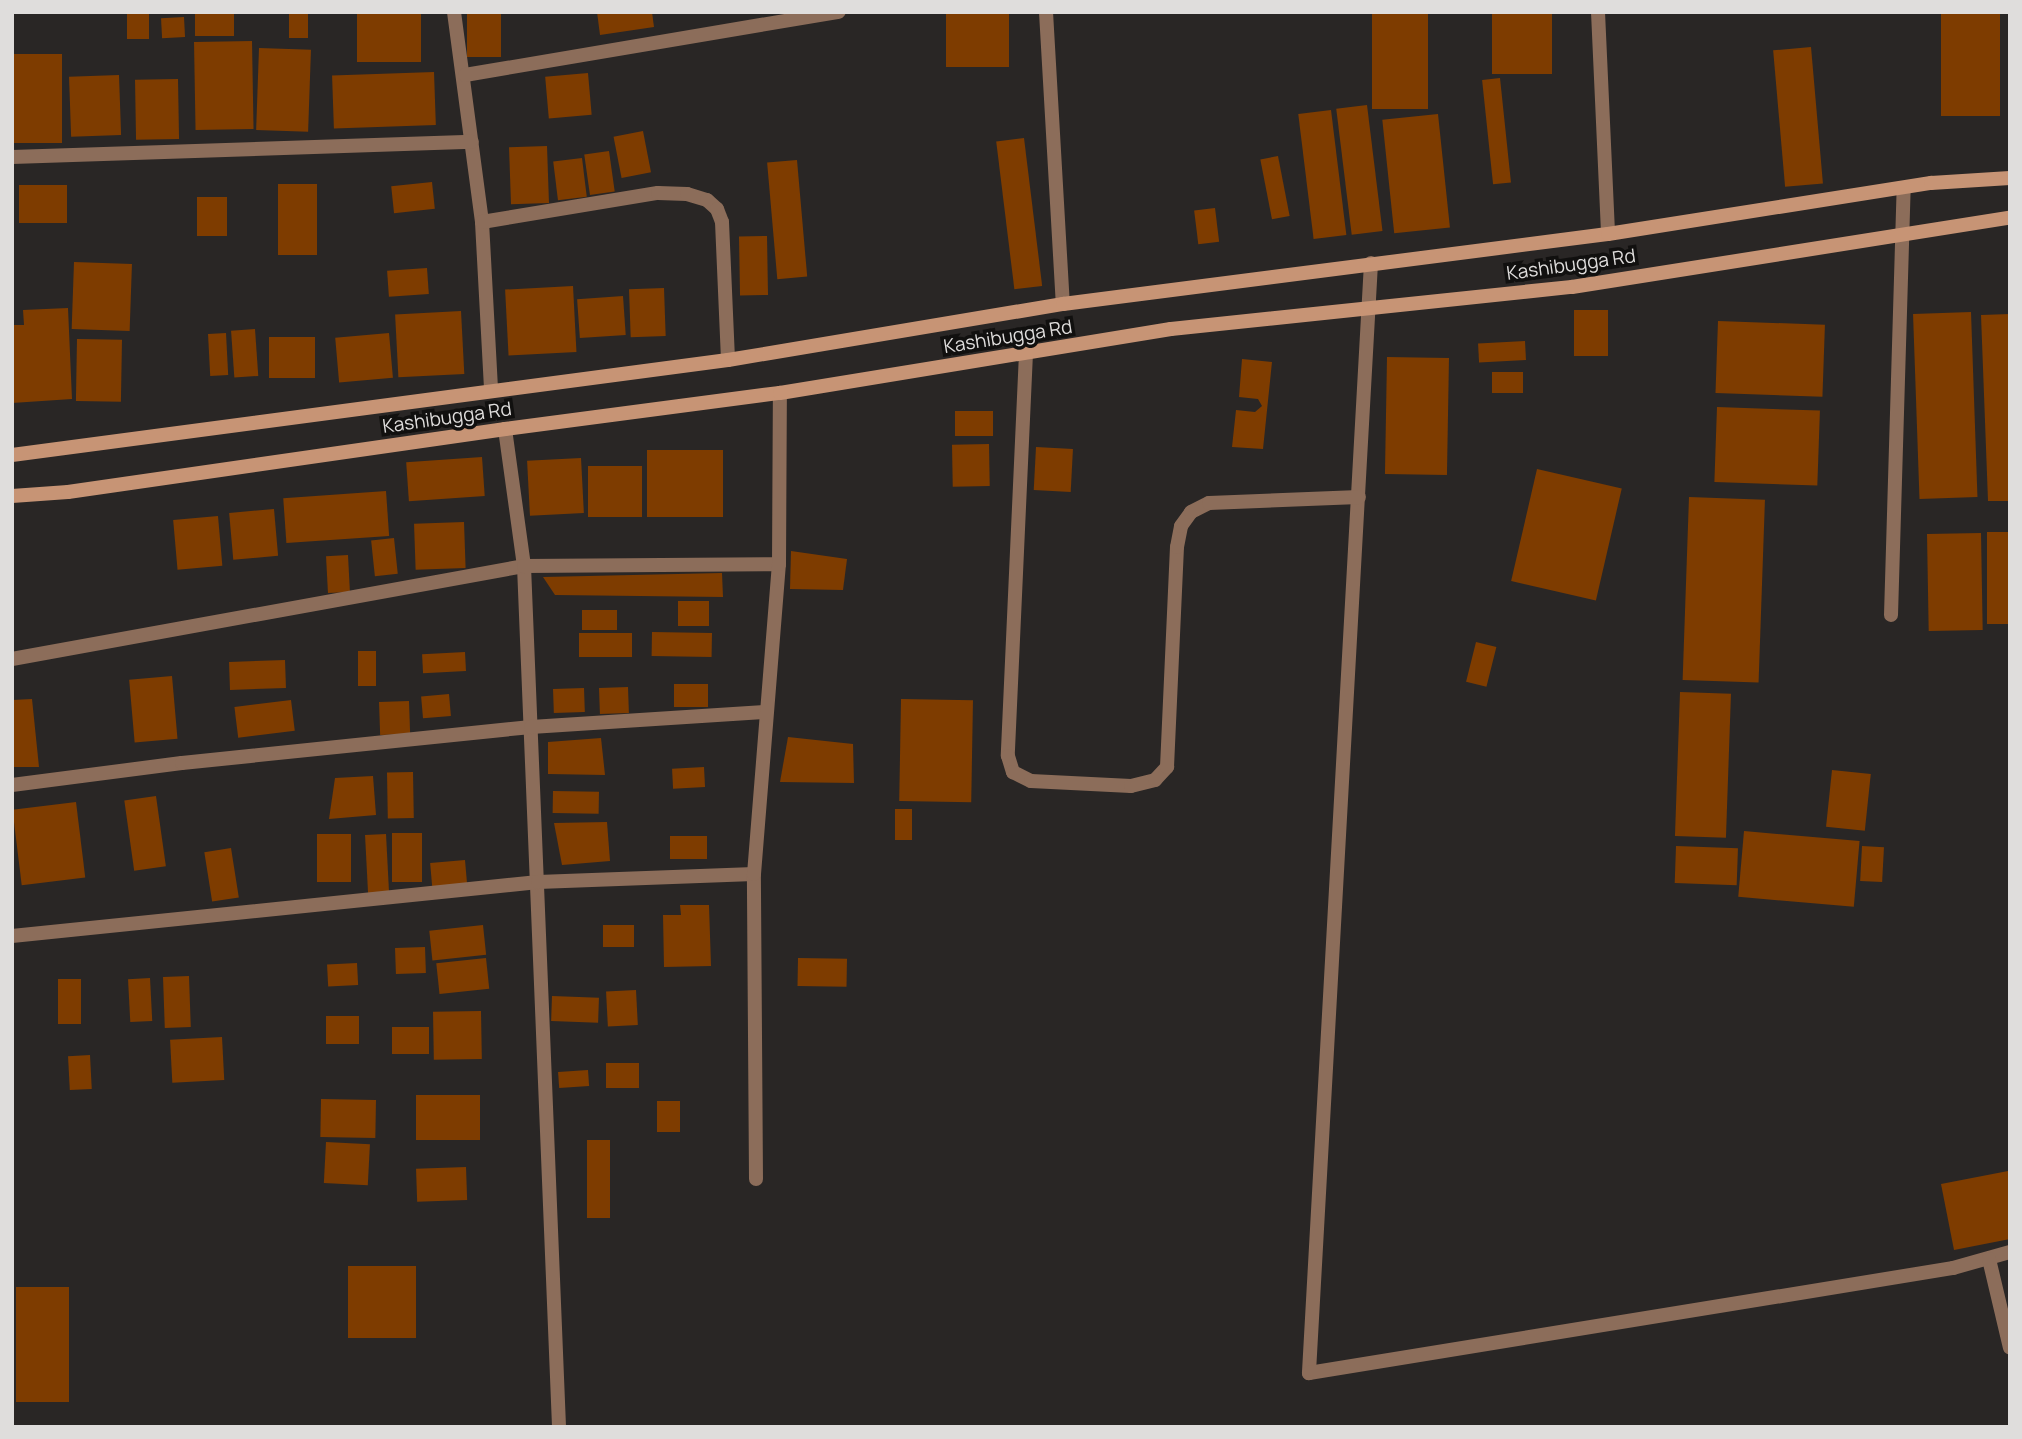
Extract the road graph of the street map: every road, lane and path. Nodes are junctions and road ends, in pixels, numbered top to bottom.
1 (454, 12) edge
2 (839, 12) edge
3 (1046, 12) edge
4 (1598, 12) edge
5 (465, 75) junction
6 (472, 142) junction
7 (12, 157) edge
8 (2010, 178) edge
9 (1904, 188) junction
10 (2010, 218) edge
11 (482, 222) junction
12 (1902, 233) junction
13 (1608, 234) junction
14 (1371, 263) junction
15 (1063, 304) junction
16 (1370, 307) junction
17 (1026, 354) junction
18 (728, 360) junction
19 (491, 389) junction
20 (780, 393) junction
21 (505, 429) junction
22 (12, 455) edge
23 (12, 496) edge
24 (1359, 497) junction
25 (779, 564) junction
26 (524, 566) junction
27 (1891, 615) dead end
28 (12, 659) edge
29 (766, 712) junction
30 (531, 727) junction
31 (12, 785) edge
32 (754, 874) junction
33 (538, 882) junction
34 (12, 936) edge
35 (756, 1179) dead end
36 (2010, 1252) edge
37 (1989, 1259) junction
38 (2010, 1348) edge
39 (559, 1427) edge

1 - 5 street
2 - 5 street
3 - 15 street
4 - 13 street
5 - 6 street
6 - 7 street
6 - 11 street
8 - 9 main road, Kashibugga Rd
9 - 12 street
9 - 13 main road, Kashibugga Rd
10 - 12 main road, Kashibugga Rd
11 - 18 street
11 - 19 street
12 - 16 main road, Kashibugga Rd
12 - 27 street
13 - 14 main road, Kashibugga Rd
14 - 15 main road, Kashibugga Rd
14 - 16 street
15 - 18 main road, Kashibugga Rd
16 - 17 main road, Kashibugga Rd
16 - 24 street
17 - 20 main road, Kashibugga Rd
17 - 24 street
18 - 19 main road, Kashibugga Rd
19 - 22 main road, Kashibugga Rd
20 - 21 main road, Kashibugga Rd
20 - 25 street
21 - 23 main road, Kashibugga Rd
21 - 26 street
24 - 37 street
25 - 26 street
25 - 29 street
26 - 28 street
26 - 30 street
29 - 30 street
29 - 32 street
30 - 31 street
30 - 33 street
32 - 33 street
32 - 35 street
33 - 34 street
33 - 39 street
36 - 37 street
37 - 38 street

